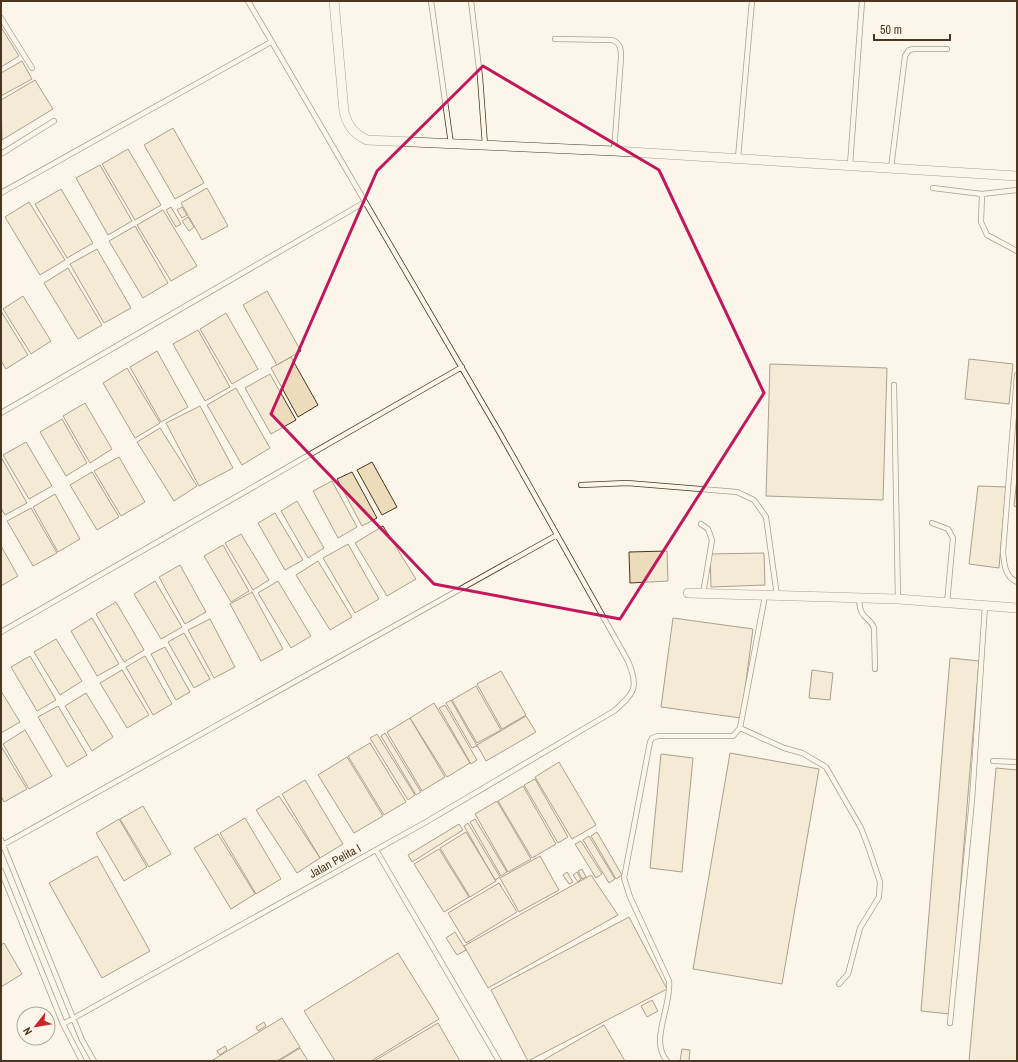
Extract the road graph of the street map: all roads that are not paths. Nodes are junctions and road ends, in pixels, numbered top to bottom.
1 (248, 1) edge
2 (334, 1) edge
3 (431, 1) edge
4 (470, 1) edge
5 (752, 1) edge
6 (862, 1) edge
7 (1, 18) edge
8 (555, 40) dead end
9 (272, 42) junction
10 (947, 49) dead end
11 (32, 68) dead end
12 (54, 121) dead end
13 (451, 144) junction
14 (485, 145) junction
15 (614, 150) junction
16 (1, 154) edge
17 (738, 158) junction
18 (850, 165) junction
19 (891, 168) junction
20 (1017, 176) edge
21 (933, 188) dead end
22 (1017, 190) edge
23 (1, 193) edge
24 (982, 194) junction
25 (365, 202) junction
26 (1017, 251) edge
27 (462, 367) junction
28 (1017, 375) edge
29 (894, 385) dead end
30 (1, 412) edge
31 (581, 485) dead end
32 (701, 524) dead end
33 (932, 524) dead end
34 (557, 535) junction
35 (1017, 582) edge
36 (688, 593) dead end
37 (703, 594) junction
38 (765, 596) junction
39 (777, 596) junction
40 (859, 599) junction
41 (898, 599) junction
42 (947, 604) junction
43 (985, 606) junction
44 (1017, 608) edge
45 (1, 632) edge
46 (875, 669) dead end
47 (740, 728) junction
48 (993, 761) dead end
49 (1017, 762) edge
50 (2, 843) edge
51 (376, 850) junction
52 (1, 871) edge
53 (839, 984) dead end
54 (74, 1018) junction
55 (950, 1023) dead end
56 (63, 1024) junction
57 (82, 1061) edge
58 (94, 1061) edge
59 (499, 1061) edge
60 (667, 1061) edge

1 - 9 lane, Jalan Pelita I
2 - 13 street
3 - 13 lane
4 - 14 lane
5 - 17 lane
6 - 18 lane
7 - 11 lane
8 - 15 lane
9 - 23 lane
9 - 25 lane, Jalan Pelita I
10 - 19 lane
12 - 16 lane
13 - 14 street
14 - 15 street
15 - 17 street
17 - 18 street
18 - 19 street
19 - 20 street
21 - 24 lane
22 - 24 lane
24 - 26 lane
25 - 27 lane, Jalan Pelita I
25 - 30 lane
27 - 34 lane, Jalan Pelita I
27 - 45 lane
28 - 35 lane
29 - 41 lane
31 - 39 lane
32 - 37 lane
33 - 42 lane
34 - 50 lane
34 - 51 lane, Jalan Pelita I
36 - 37 street
37 - 38 street
38 - 39 street
38 - 47 lane
39 - 40 street
40 - 41 street
40 - 46 lane
41 - 42 street
42 - 43 street
43 - 44 street
43 - 55 lane
47 - 53 lane
47 - 60 lane
48 - 49 lane
50 - 54 lane
51 - 54 lane, Jalan Pelita I
51 - 59 lane
52 - 56 lane
54 - 56 lane, Jalan Pelita I
54 - 58 lane
56 - 57 lane

